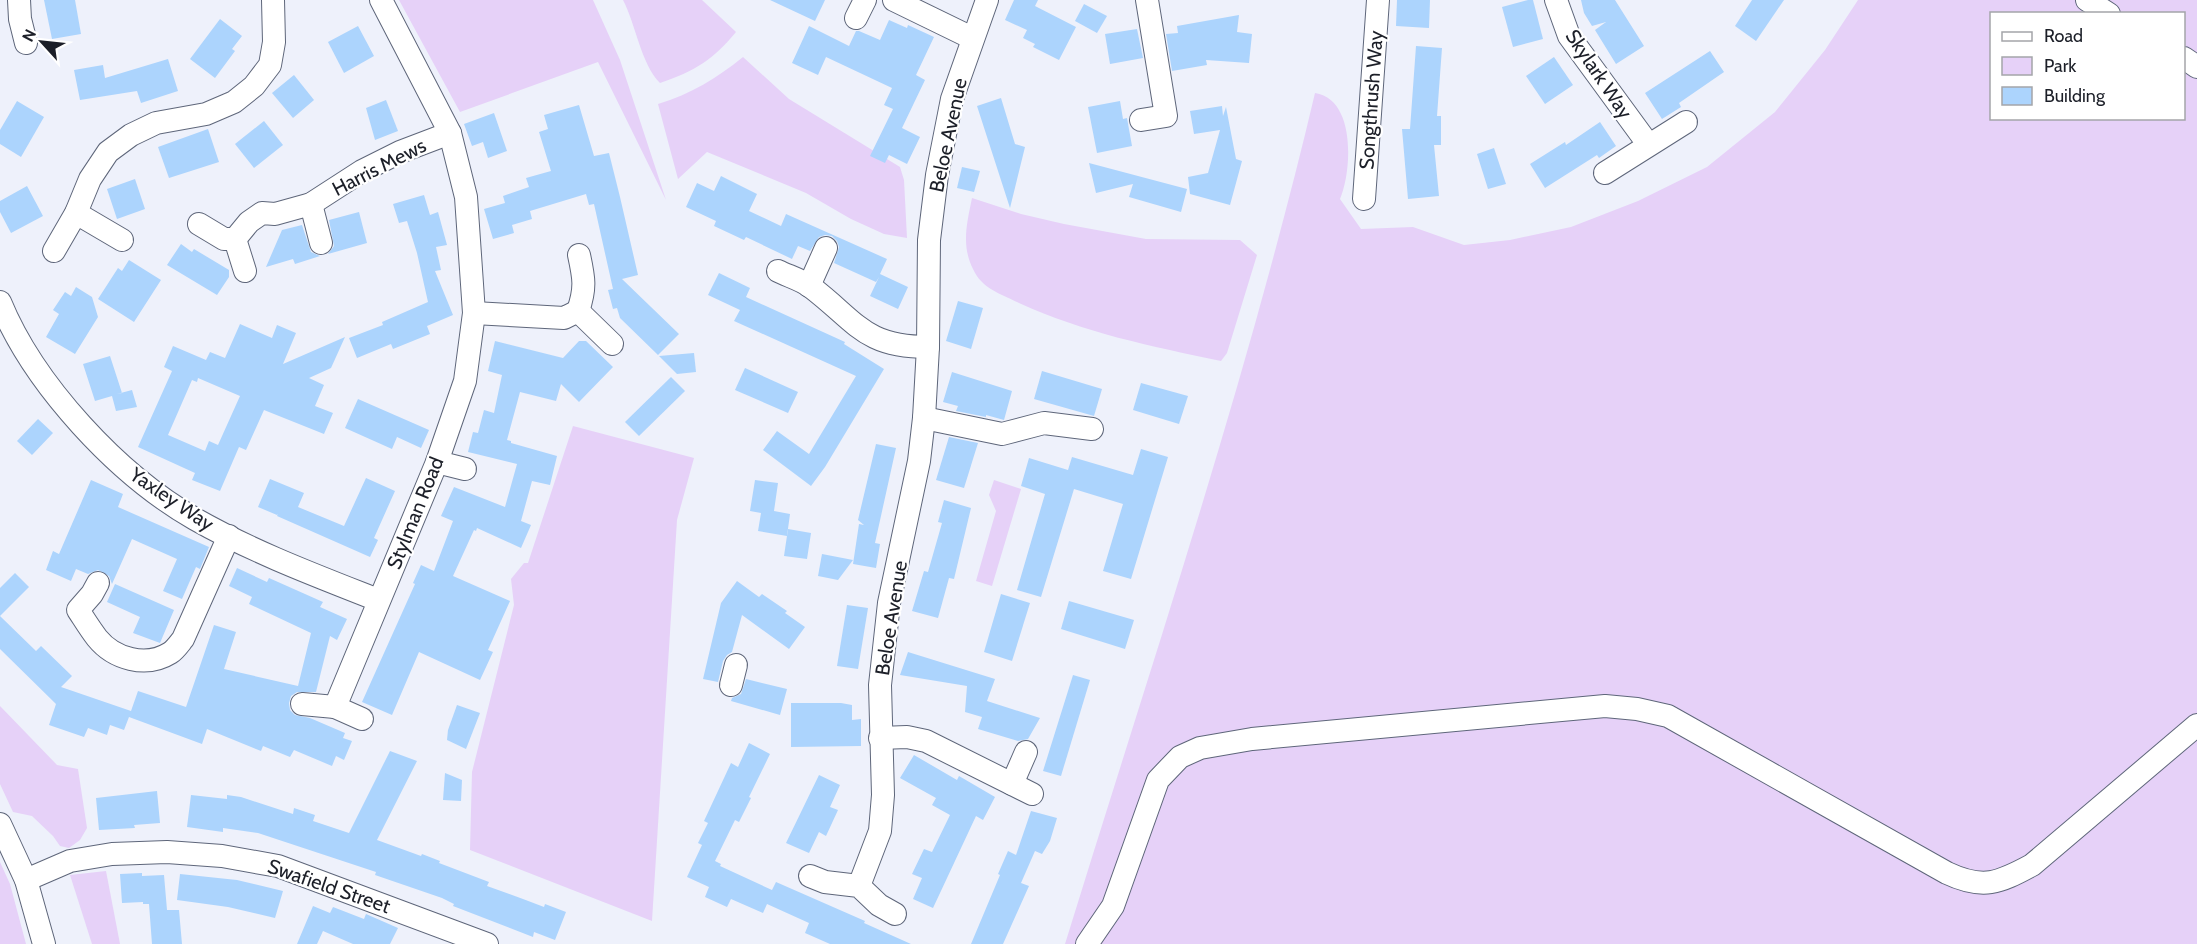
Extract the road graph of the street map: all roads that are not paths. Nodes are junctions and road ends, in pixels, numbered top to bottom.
1 (273, 0) edge
2 (381, 0) edge
3 (894, 0) edge
4 (987, 0) edge
5 (1148, 0) edge
6 (1378, 0) edge
7 (1556, 0) edge
8 (2087, 0) edge
9 (19, 10) edge
10 (2106, 12) edge
11 (972, 38) junction
12 (26, 43) dead end
13 (1142, 120) dead end
14 (1686, 122) dead end
15 (450, 133) junction
16 (1648, 144) junction
17 (1605, 173) dead end
18 (1364, 199) dead end
19 (311, 204) junction
20 (76, 213) junction
21 (199, 224) dead end
22 (235, 239) junction
23 (122, 240) dead end
24 (321, 243) dead end
25 (826, 248) dead end
26 (54, 251) dead end
27 (579, 255) dead end
28 (245, 271) dead end
29 (778, 271) dead end
30 (809, 286) junction
31 (0, 302) edge
32 (578, 311) junction
33 (474, 313) junction
34 (612, 344) dead end
35 (928, 347) junction
36 (924, 418) junction
37 (1092, 429) dead end
38 (438, 462) junction
39 (465, 470) dead end
40 (229, 536) junction
41 (98, 583) dead end
42 (378, 600) junction
43 (302, 704) dead end
44 (335, 707) junction
45 (362, 719) dead end
46 (2197, 725) edge
47 (880, 738) junction
48 (1026, 752) dead end
49 (1012, 784) junction
50 (1032, 794) dead end
51 (0, 824) edge
52 (810, 876) dead end
53 (26, 880) junction
54 (859, 886) junction
55 (895, 914) dead end
56 (44, 944) edge
57 (487, 944) edge
58 (1087, 944) edge

1 - 20 street
2 - 15 street, Stylman Road
3 - 11 street
4 - 11 street, Beloe Avenue
5 - 13 street
6 - 18 street, Songthrush Way
7 - 16 street, Skylark Way
8 - 10 street
9 - 12 street
11 - 35 street, Beloe Avenue
14 - 16 street
15 - 19 street, Harris Mews
15 - 33 street, Stylman Road
16 - 17 street
19 - 22 street, Harris Mews
19 - 24 street, Harris Mews
20 - 23 street
20 - 26 street
21 - 22 street
22 - 28 street
25 - 30 street
27 - 32 street
29 - 30 street
30 - 35 street
31 - 40 street, Yaxley Way
32 - 33 street
32 - 34 street
33 - 38 street, Stylman Road
35 - 36 street, Beloe Avenue
36 - 37 street
36 - 47 street, Beloe Avenue
38 - 39 street
38 - 42 street, Stylman Road
40 - 41 street
40 - 42 street, Yaxley Way
42 - 44 street, Stylman Road
43 - 44 street
44 - 45 street
46 - 58 street
47 - 49 street
47 - 54 street, Beloe Avenue
48 - 49 street
49 - 50 street
51 - 53 street
52 - 54 street
53 - 56 street
53 - 57 street, Swafield Street
54 - 55 street

